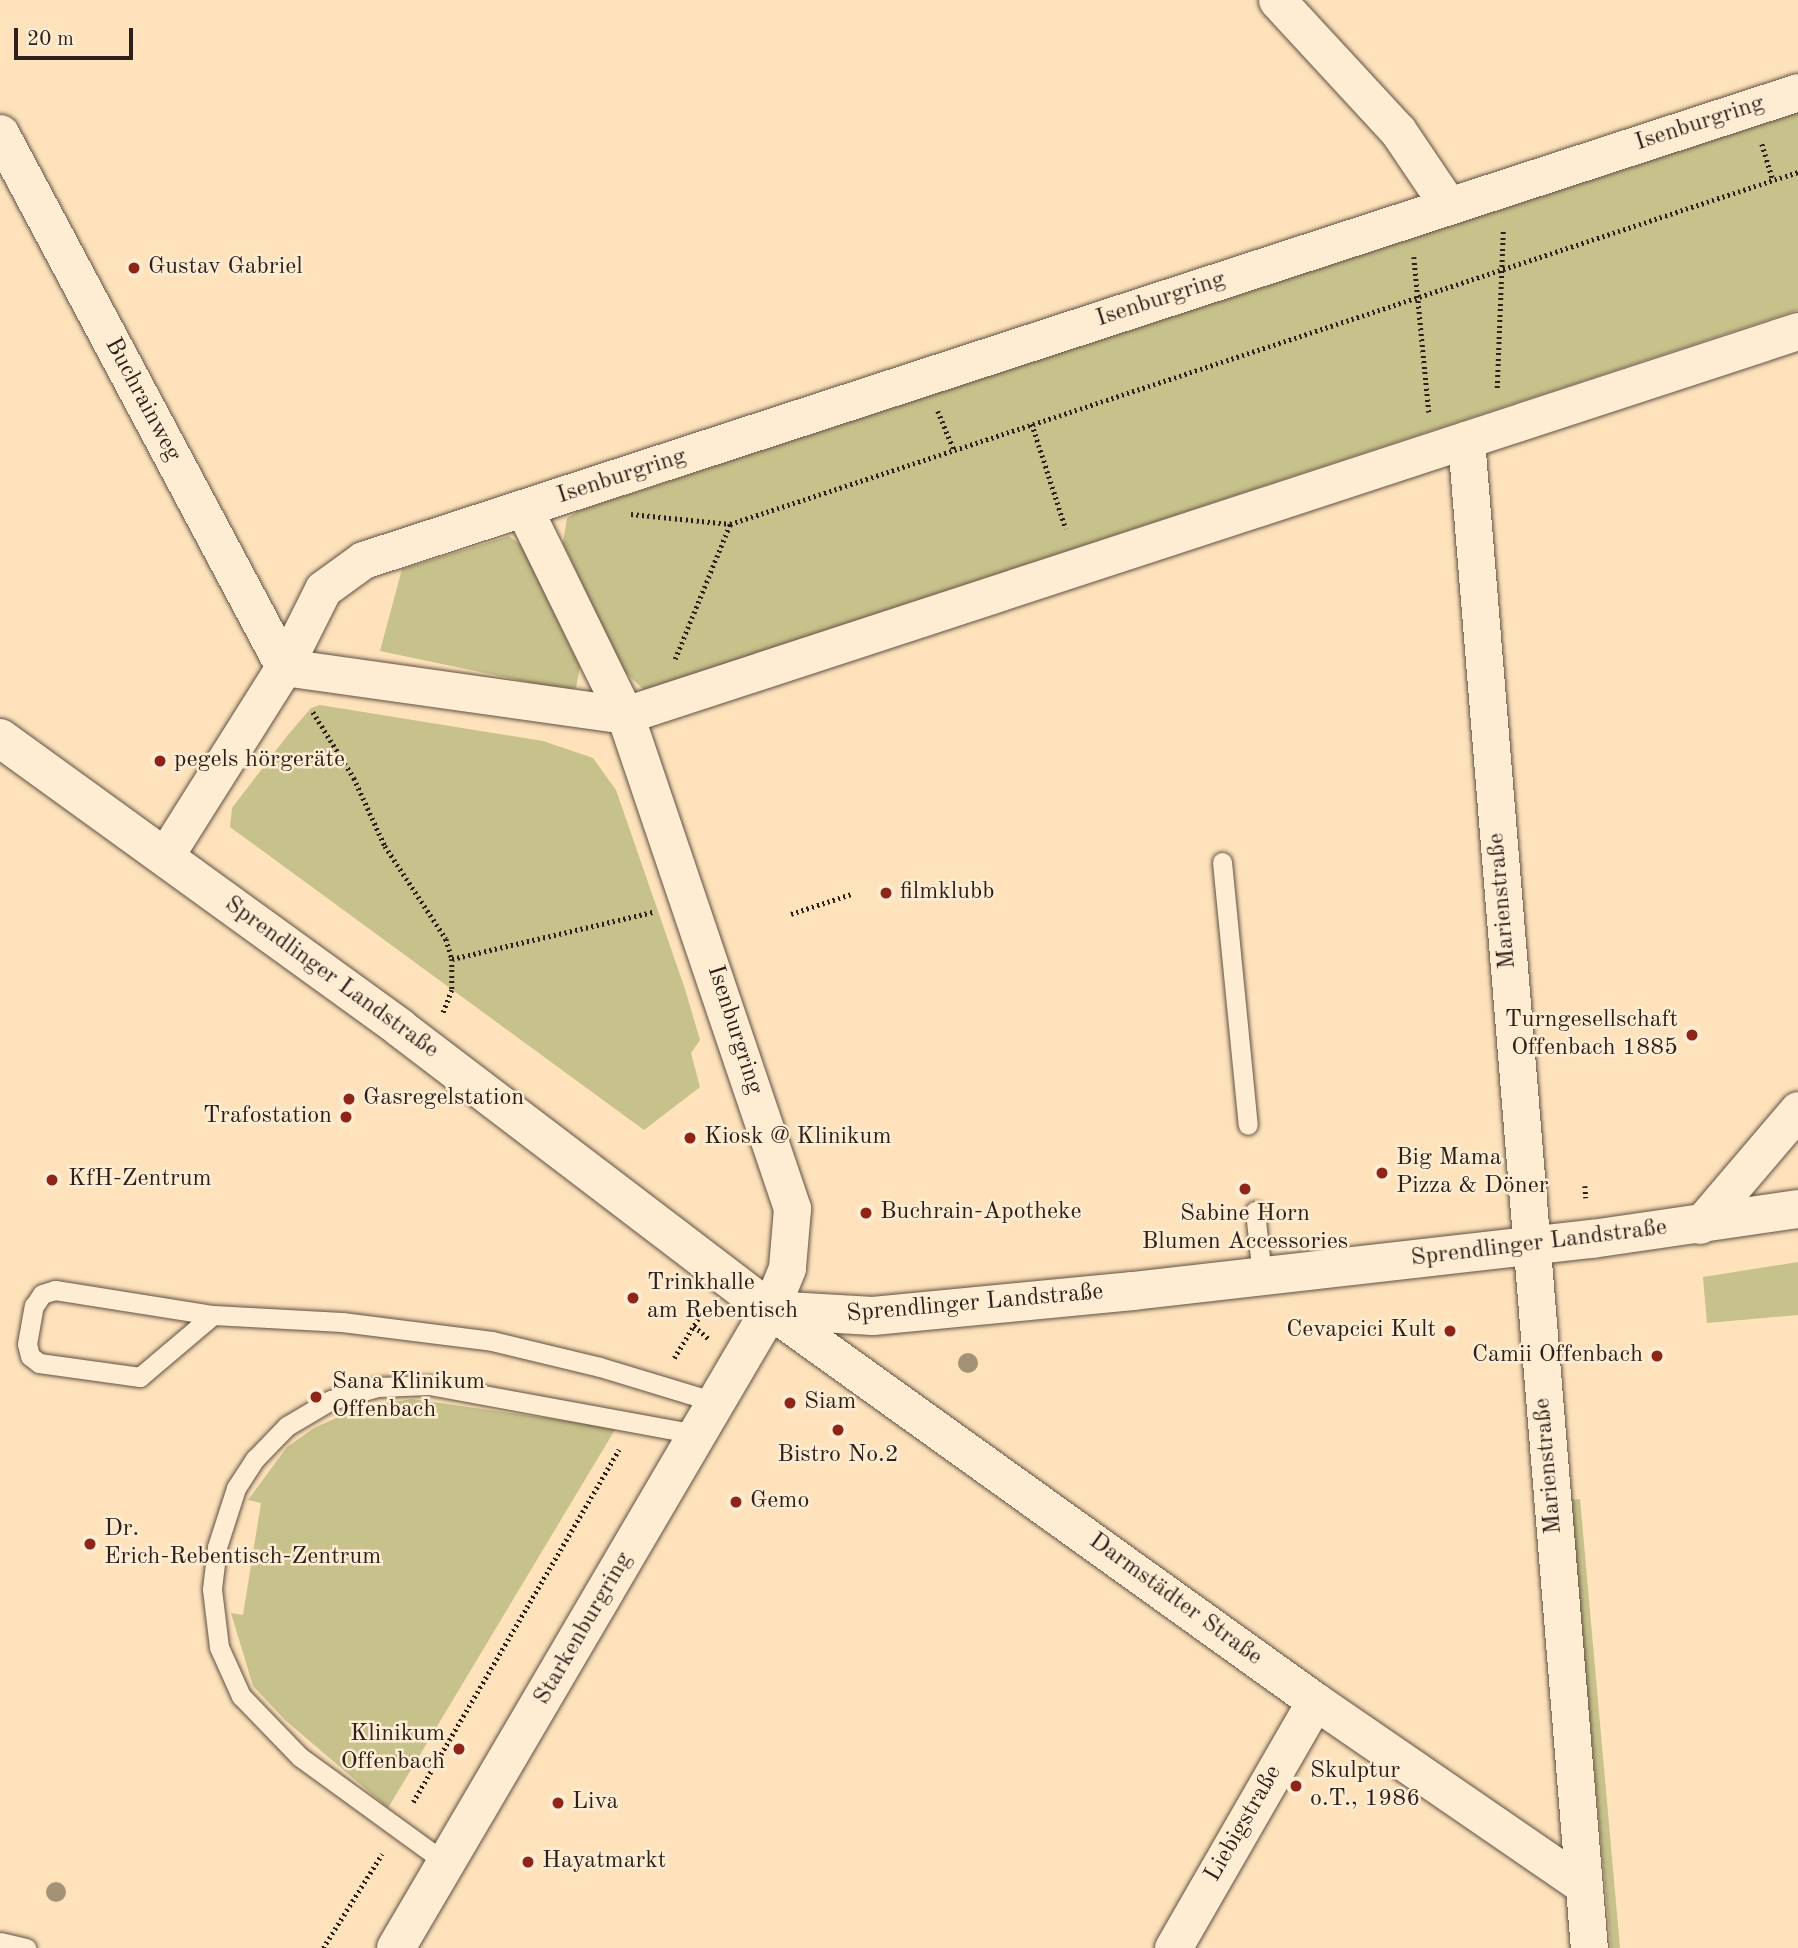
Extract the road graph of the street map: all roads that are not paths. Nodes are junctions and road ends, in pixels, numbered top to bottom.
1 (1277, 0) edge
2 (1798, 92) edge
3 (0, 133) edge
4 (1448, 205) junction
5 (1798, 331) edge
6 (1466, 440) junction
7 (524, 509) junction
8 (284, 667) junction
9 (636, 711) junction
10 (0, 738) edge
11 (165, 856) junction
12 (1222, 862) dead end
13 (1798, 1110) edge
14 (1248, 1125) dead end
15 (1798, 1209) edge
16 (1255, 1212) dead end
17 (1700, 1225) junction
18 (1531, 1246) junction
19 (1262, 1276) junction
20 (770, 1310) junction
21 (213, 1315) junction
22 (706, 1418) junction
23 (1315, 1701) junction
24 (446, 1863) junction
25 (1583, 1885) junction
26 (0, 1942) edge
27 (26, 1948) edge
28 (396, 1948) edge
29 (1173, 1948) edge
30 (1589, 1948) edge

1 - 4 street
2 - 4 street, Isenburgring
3 - 8 street, Buchrainweg
4 - 7 street, Isenburgring
5 - 6 street
6 - 9 street
6 - 18 street, Marienstraße
7 - 8 street, Isenburgring
7 - 9 street, Isenburgring
8 - 9 street
8 - 11 street, Isenburgring
9 - 20 street, Isenburgring
10 - 11 main road, Sprendlinger Landstraße
11 - 20 main road, Sprendlinger Landstraße
12 - 14 lane
13 - 17 street
15 - 17 main road, Sprendlinger Landstraße
16 - 19 lane
17 - 18 main road, Sprendlinger Landstraße
18 - 19 main road, Sprendlinger Landstraße
18 - 25 street, Marienstraße
19 - 20 main road, Sprendlinger Landstraße
20 - 22 main road, Starkenburgring
20 - 23 street, Darmstädter Straße
21 - 21 lane
21 - 22 lane
22 - 24 main road, Starkenburgring
22 - 24 lane
23 - 25 street, Darmstädter Straße
23 - 29 street, Liebigstraße
24 - 28 main road, Starkenburgring
25 - 30 street, Marienstraße
26 - 27 lane

